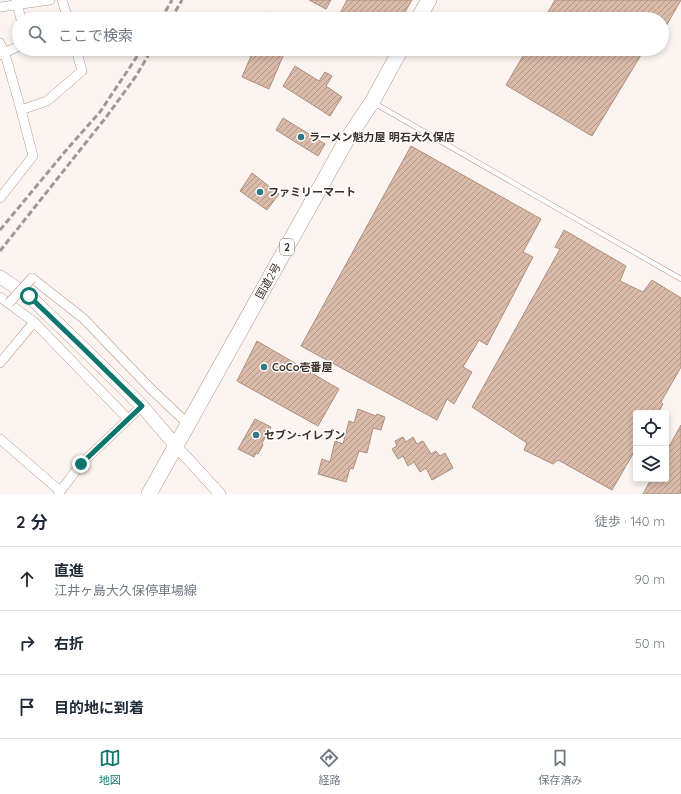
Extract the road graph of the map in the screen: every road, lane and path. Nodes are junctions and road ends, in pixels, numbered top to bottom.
1 (50, 0) edge
2 (62, 0) edge
3 (429, 0) edge
4 (16, 3) edge
5 (0, 7) edge
6 (66, 12) edge
7 (422, 12) edge
8 (0, 43) edge
9 (12, 50) edge
10 (3, 54) edge
11 (78, 56) edge
12 (397, 56) edge
13 (372, 102) junction
14 (21, 110) junction
15 (0, 198) edge
16 (0, 277) edge
17 (681, 279) edge
18 (0, 296) edge
19 (9, 303) junction
20 (34, 322) junction
21 (0, 363) edge
22 (142, 406) junction
23 (128, 419) junction
24 (188, 424) junction
25 (0, 439) edge
26 (176, 446) junction
27 (59, 492) edge
28 (149, 494) edge
29 (220, 494) edge

1 - 4 street
2 - 6 street
3 - 7 highway
4 - 5 street
8 - 10 street
9 - 10 street
10 - 14 street
11 - 14 street
12 - 13 highway, 国道2号 / 2
13 - 17 lane
13 - 24 highway, 国道2号 / 2
14 - 15 street
16 - 22 main road
18 - 19 street
19 - 20 street
19 - 24 street, bridge
20 - 21 street
20 - 23 street
22 - 23 street
22 - 26 main road
23 - 27 street
24 - 26 highway, 国道2号 / 2
25 - 27 street
26 - 28 highway, 国道2号 / 2
26 - 29 street

